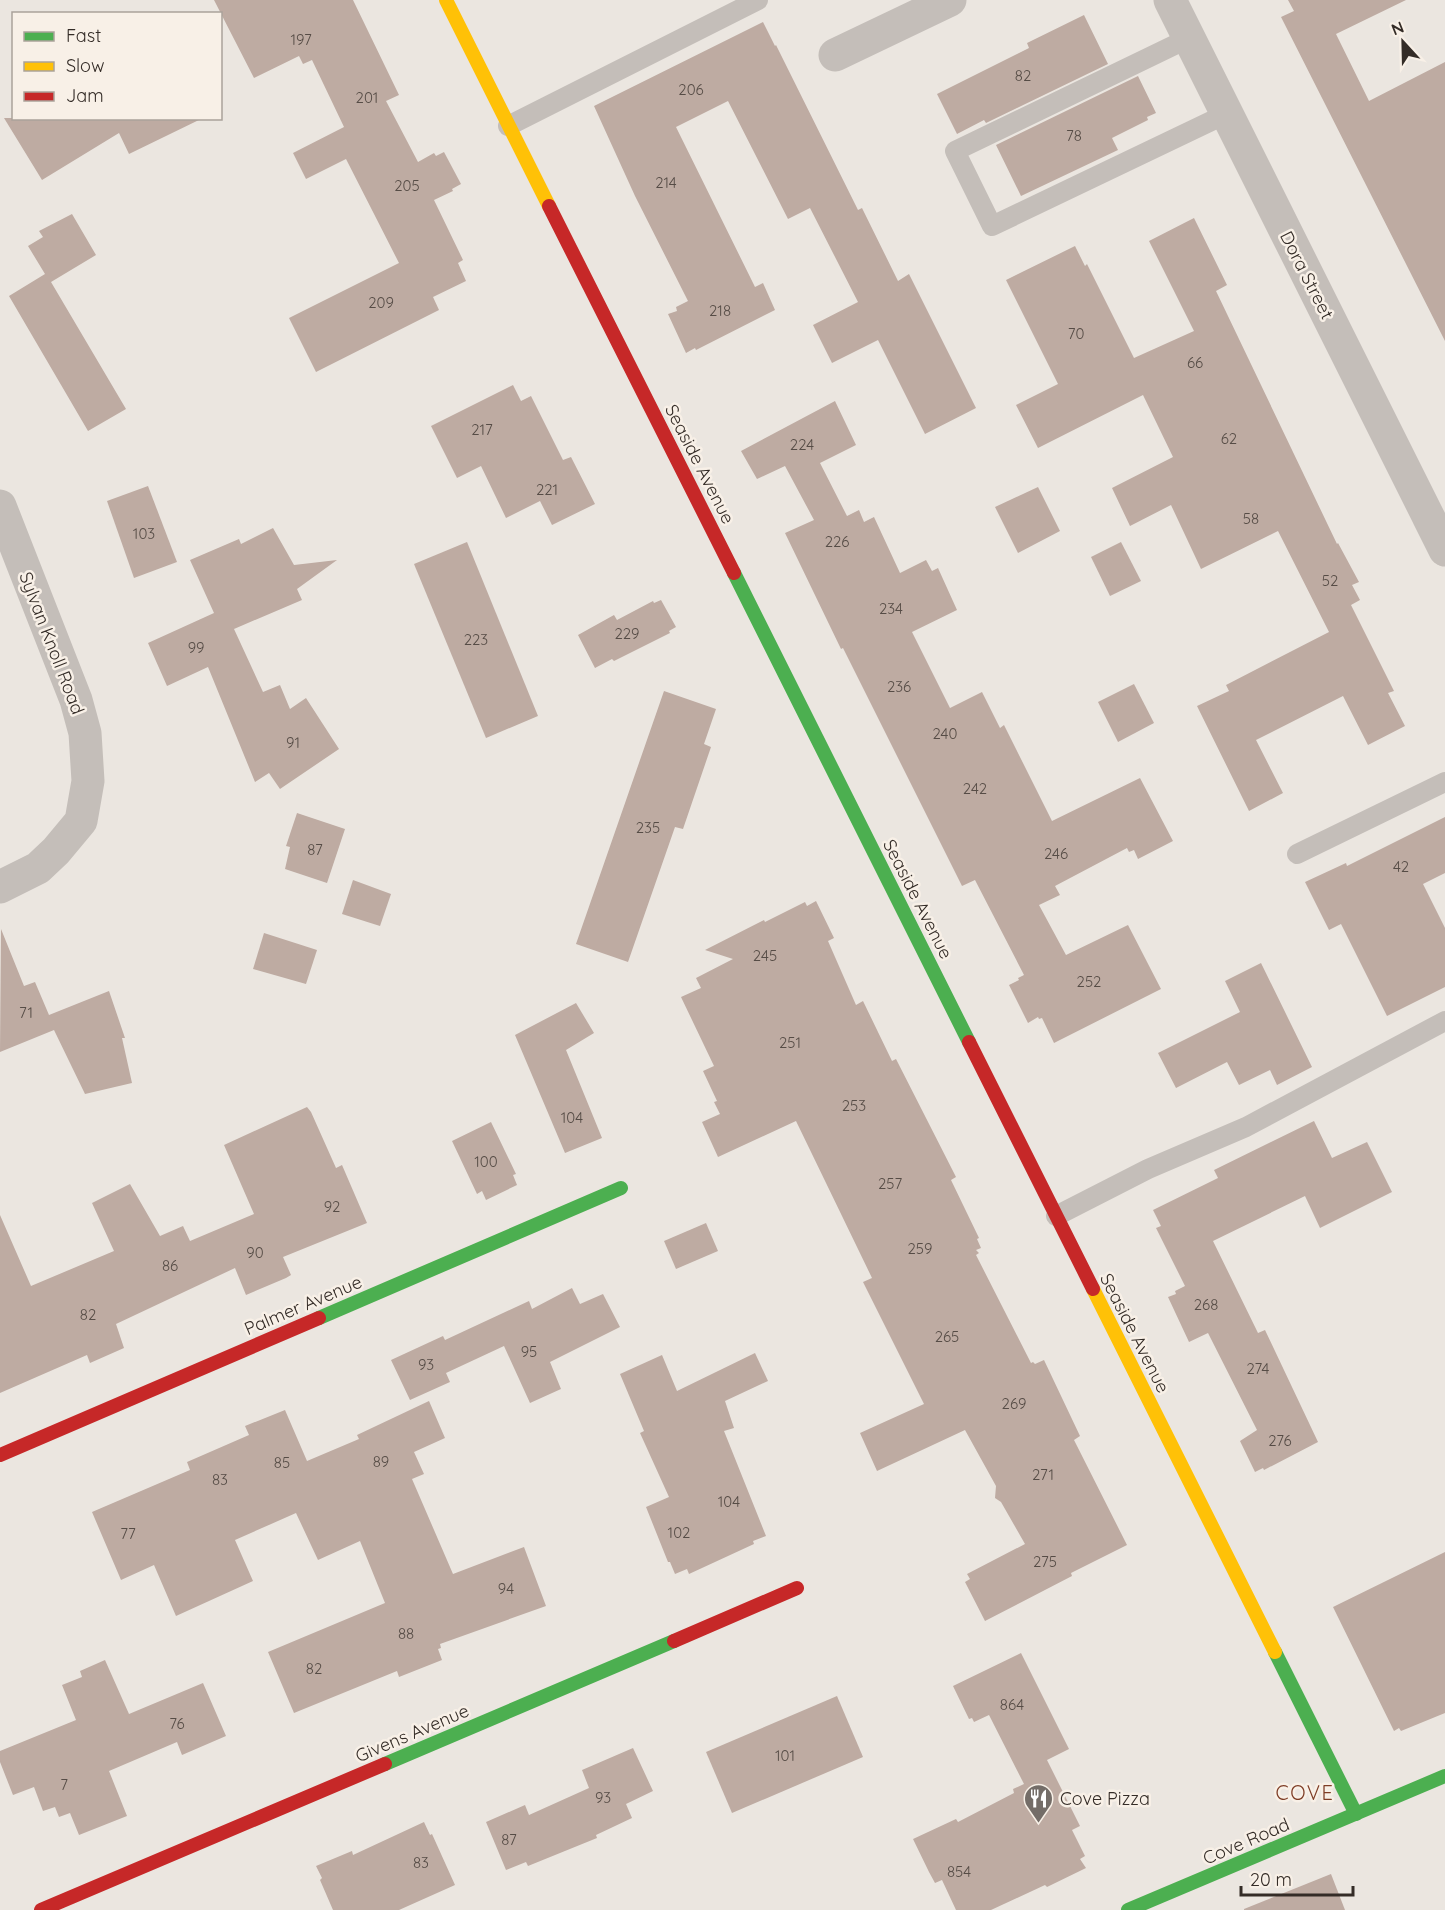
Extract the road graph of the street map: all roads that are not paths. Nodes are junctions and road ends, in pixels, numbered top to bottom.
1 (446, 0) edge
2 (758, 0) edge
3 (950, 0) edge
4 (1170, 0) edge
5 (1189, 38) junction
6 (835, 55) dead end
7 (1226, 114) junction
8 (508, 126) junction
9 (0, 506) edge
10 (1445, 550) edge
11 (1445, 782) edge
12 (1296, 854) dead end
13 (0, 887) edge
14 (1445, 1021) edge
15 (621, 1188) dead end
16 (1056, 1216) junction
17 (0, 1455) edge
18 (797, 1588) dead end
19 (1445, 1776) edge
20 (1356, 1814) junction
21 (41, 1910) edge
22 (1128, 1910) edge

1 - 8 main road, Seaside Avenue
2 - 8 lane
3 - 6 street
4 - 5 street, Dora Street
5 - 7 street, Dora Street
5 - 7 lane
7 - 10 street, Dora Street
8 - 16 main road, Seaside Avenue
9 - 13 street, Sylvan Knoll Road
11 - 12 lane
14 - 16 lane
15 - 17 main road, Palmer Avenue
16 - 20 main road, Seaside Avenue
18 - 21 main road, Givens Avenue
19 - 20 main road, Cove Road
20 - 22 main road, Cove Road

